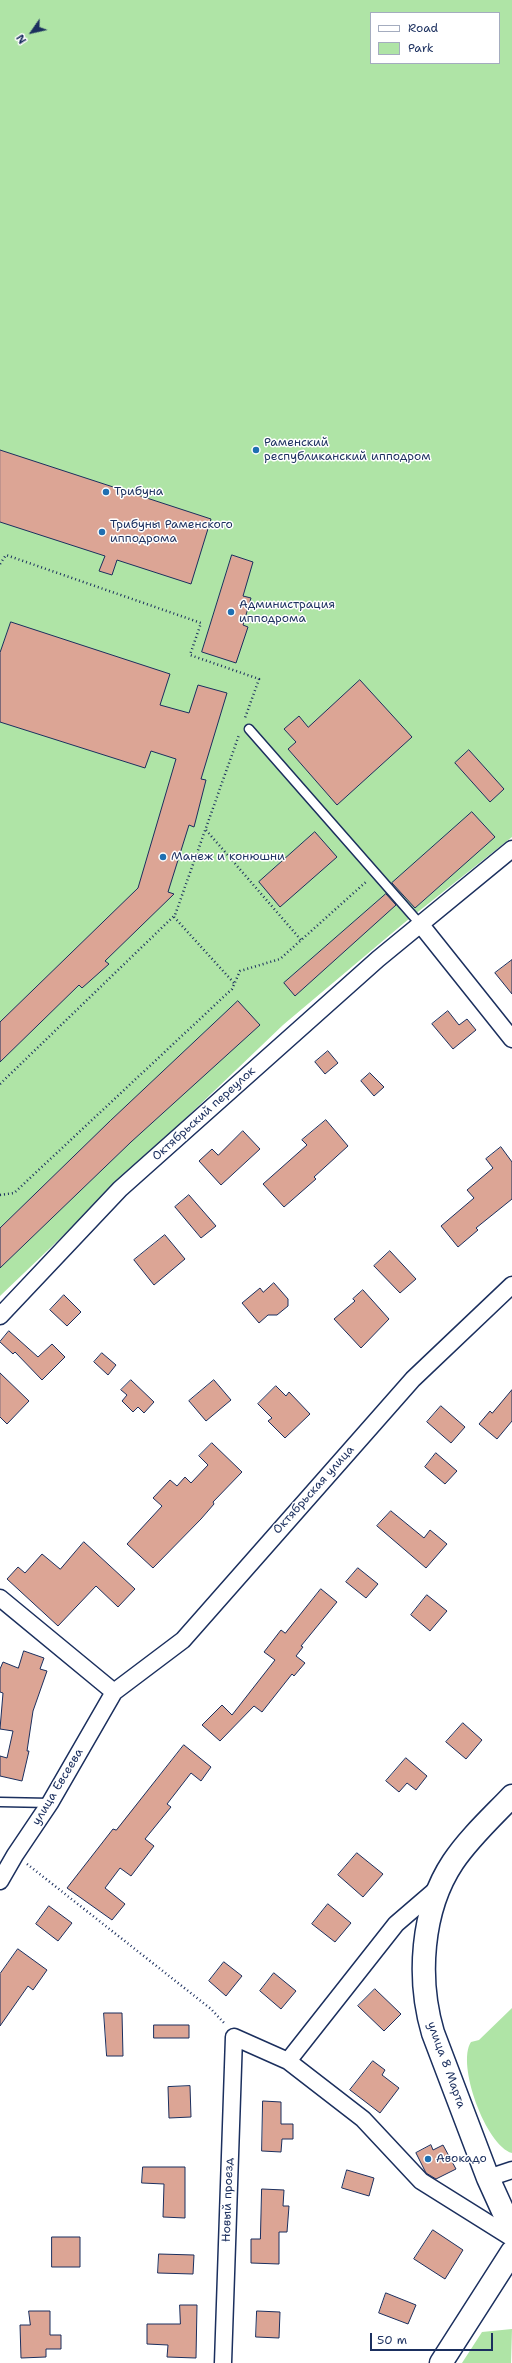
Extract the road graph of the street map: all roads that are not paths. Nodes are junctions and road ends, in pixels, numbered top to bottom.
1 (244, 728) road end
2 (512, 849) edge
3 (421, 925) junction
4 (512, 1039) edge
5 (512, 1286) edge
6 (0, 1316) edge
7 (0, 1598) edge
8 (114, 1692) junction
9 (512, 1796) edge
10 (0, 1802) edge
11 (50, 1803) junction
12 (0, 1881) edge
13 (442, 1884) junction
14 (288, 2061) junction
15 (512, 2170) edge
16 (488, 2178) junction
17 (510, 2227) edge
18 (512, 2252) edge
19 (222, 2363) edge
20 (441, 2363) edge

1 - 3 lane
2 - 3 street, Октябрьский переулок
3 - 4 street
3 - 6 street, Октябрьский переулок
5 - 8 street, Октябрьская улица
7 - 8 street
8 - 11 street, улица Евсеева
9 - 13 main road, улица 8 Марта
10 - 11 lane
11 - 12 street, улица Евсеева
13 - 14 street
13 - 16 main road, улица 8 Марта
14 - 17 street
14 - 19 street, Новый проезд
15 - 16 street
16 - 17 main road, улица 8 Марта
18 - 20 main road

